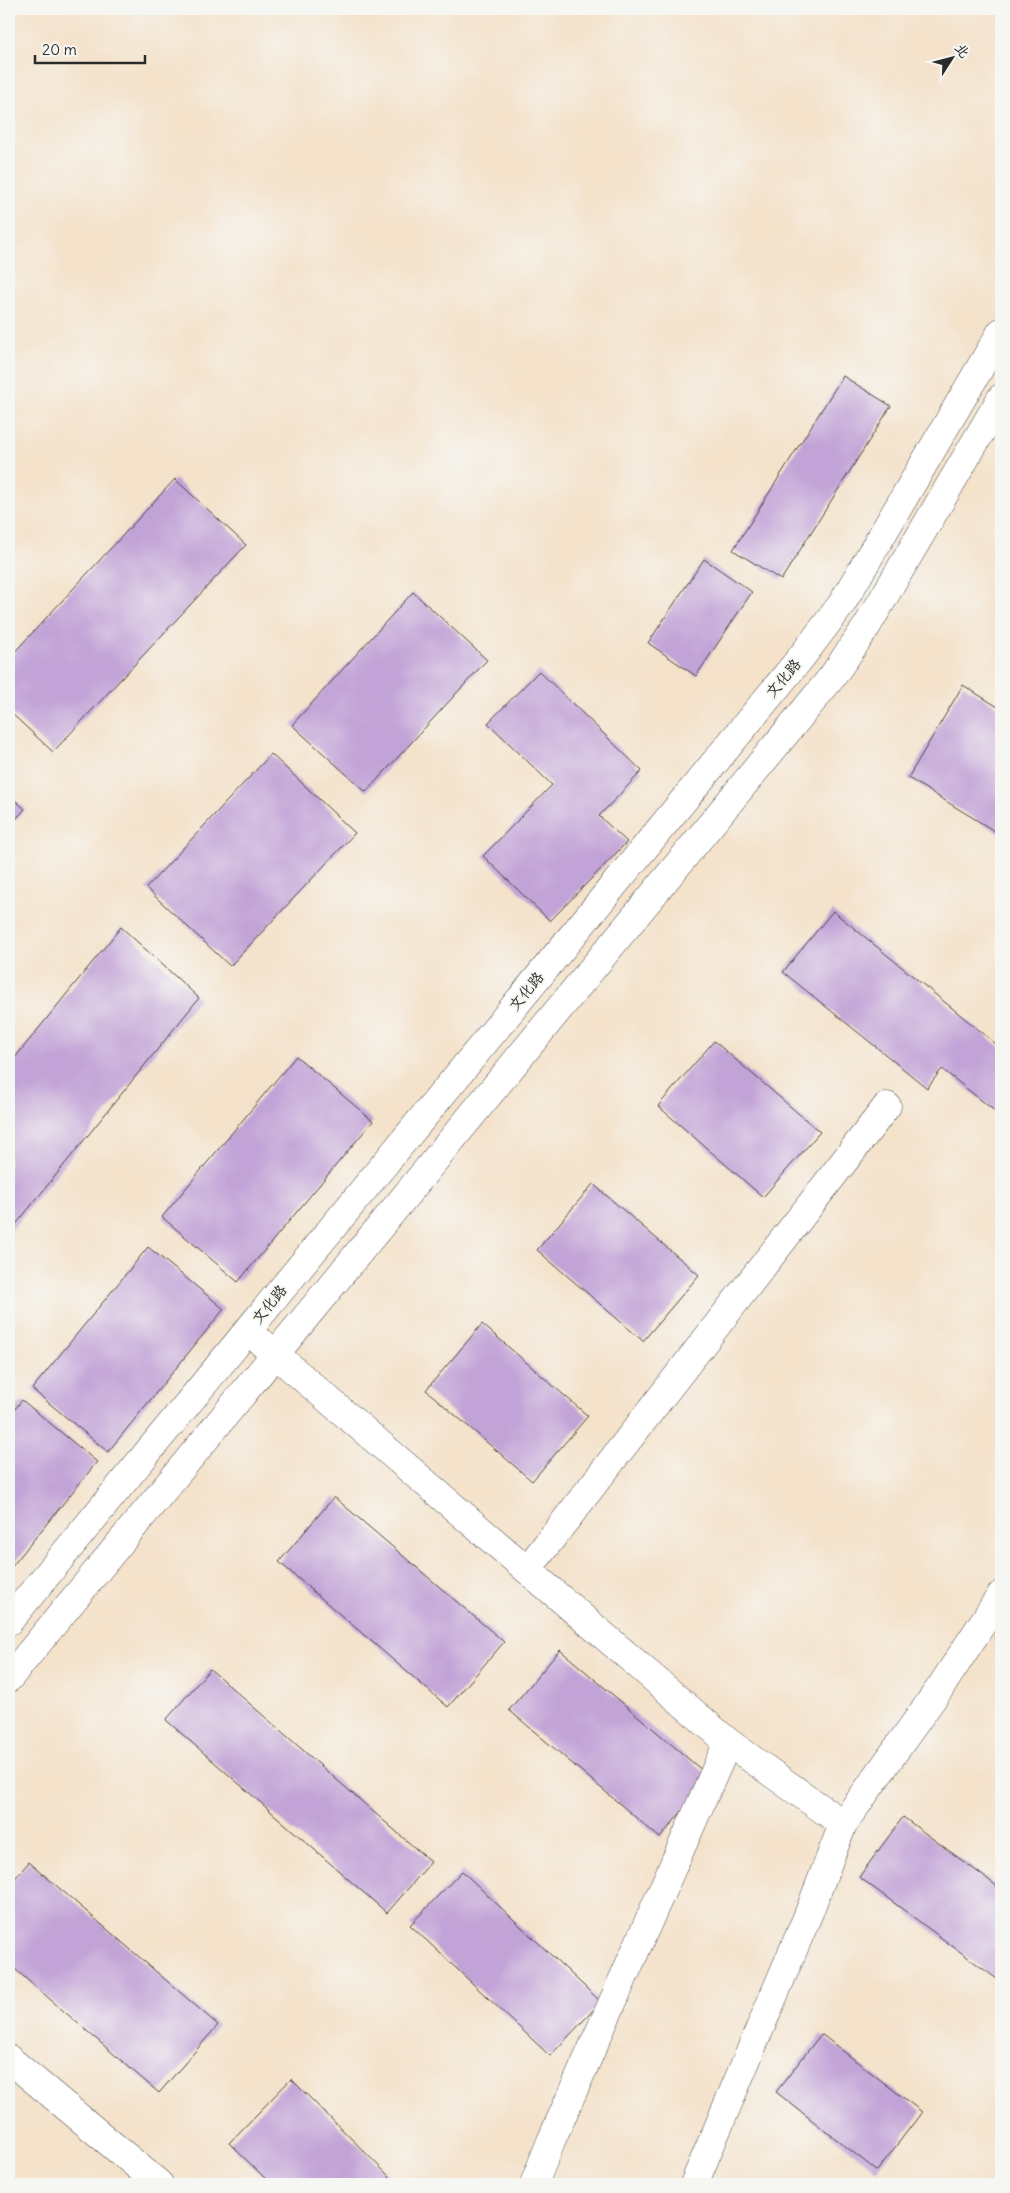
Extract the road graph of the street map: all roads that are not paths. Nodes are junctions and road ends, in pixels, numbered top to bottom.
1 (1001, 332) edge
2 (1001, 398) edge
3 (887, 1106) dead end
4 (248, 1329) junction
5 (273, 1354) junction
6 (527, 1570) junction
7 (1001, 1595) edge
8 (9, 1621) edge
9 (9, 1678) edge
10 (728, 1742) junction
11 (843, 1824) junction
12 (9, 2059) edge
13 (159, 2184) edge
14 (534, 2184) edge
15 (694, 2184) edge

1 - 4 street, 文化路
2 - 5 street
3 - 6 street
4 - 5 street
4 - 8 street, 文化路
5 - 6 street
5 - 9 street
6 - 10 street
7 - 11 street
10 - 11 street
10 - 14 street
11 - 15 street
12 - 13 street

